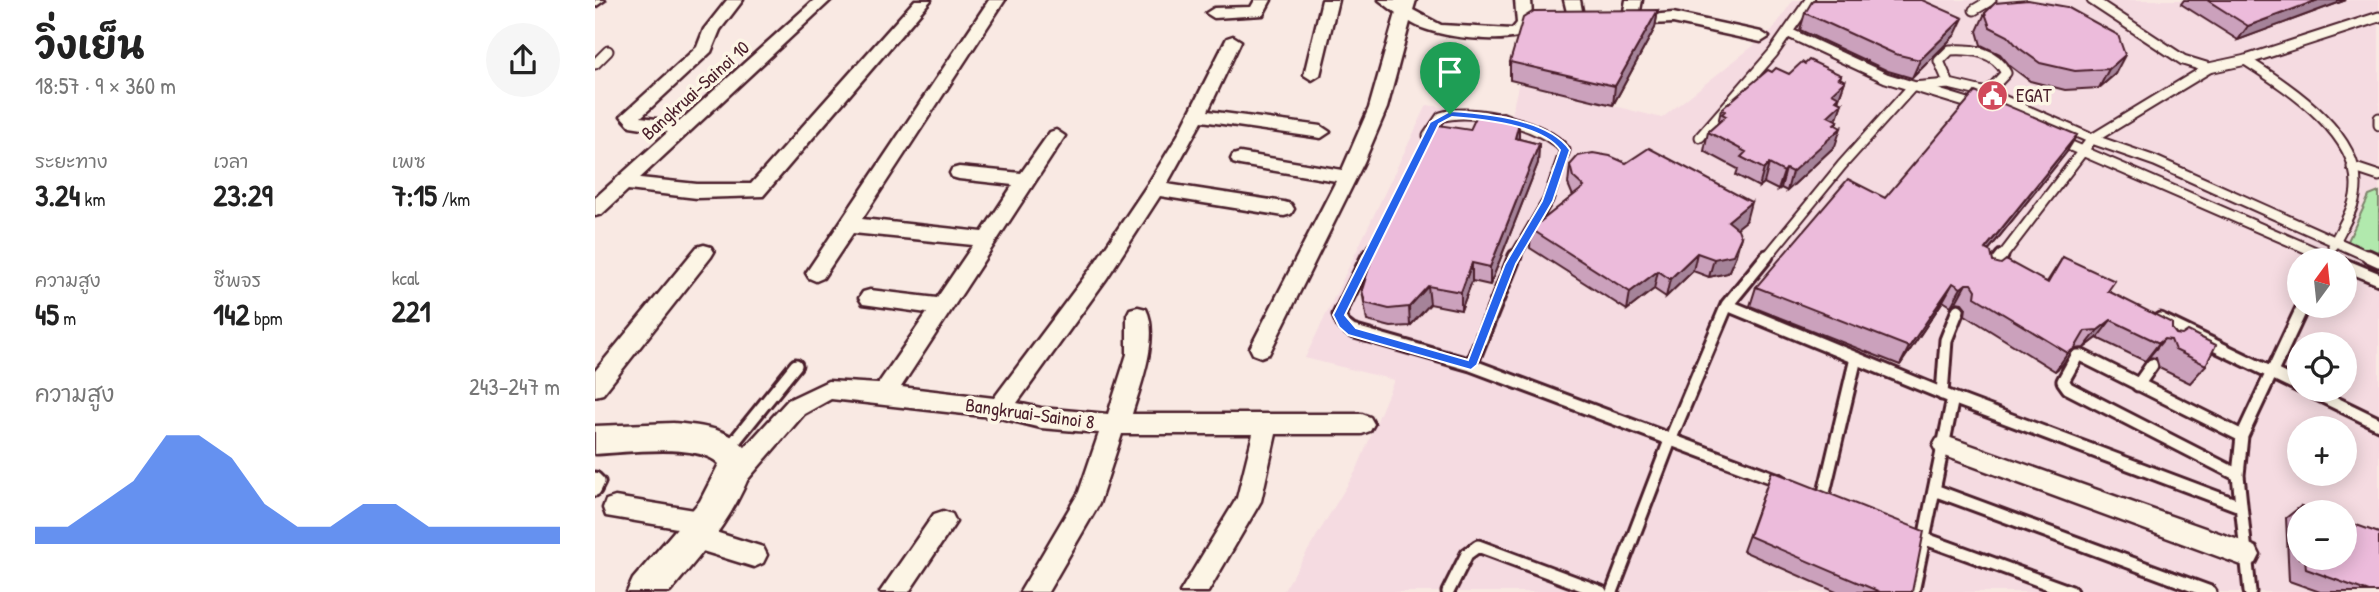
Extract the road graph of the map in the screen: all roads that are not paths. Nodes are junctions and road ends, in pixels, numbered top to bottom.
1 (735, 0) edge
2 (823, 0) edge
3 (923, 0) edge
4 (997, 0) edge
5 (1263, 0) edge
6 (1330, 0) edge
7 (1387, 0) edge
8 (1523, 0) edge
9 (1572, 0) edge
10 (1642, 0) edge
11 (1810, 0) edge
12 (1991, 0) edge
13 (2092, 0) edge
14 (1408, 6) edge
15 (1974, 10) dead end
16 (1214, 13) dead end
17 (1628, 15) edge
18 (2379, 17) edge
19 (1525, 23) junction
20 (1789, 33) junction
21 (1761, 37) dead end
22 (1233, 41) dead end
23 (608, 51) dead end
24 (2245, 60) junction
25 (595, 64) edge
26 (2209, 68) junction
27 (1312, 75) dead end
28 (1949, 84) junction
29 (1912, 87) junction
30 (1987, 93) junction
31 (1985, 109) edge
32 (1198, 115) junction
33 (2379, 118) edge
34 (2379, 125) edge
35 (685, 128) junction
36 (1321, 132) dead end
37 (2046, 135) edge
38 (1056, 136) dead end
39 (1700, 137) dead end
40 (2092, 139) junction
41 (1423, 145) edge
42 (2083, 151) junction
43 (1240, 159) dead end
44 (2352, 167) junction
45 (958, 173) dead end
46 (2379, 176) edge
47 (1347, 177) junction
48 (1024, 180) junction
49 (624, 183) junction
50 (1155, 189) junction
51 (595, 209) edge
52 (1284, 209) dead end
53 (848, 225) junction
54 (985, 239) junction
55 (1376, 239) edge
56 (2335, 242) junction
57 (2304, 248) edge
58 (2333, 248) edge
59 (703, 252) dead end
60 (2379, 261) edge
61 (2357, 270) edge
62 (816, 273) dead end
63 (1988, 275) edge
64 (2379, 279) edge
65 (870, 298) dead end
66 (1727, 305) junction
67 (940, 306) junction
68 (1958, 310) dead end
69 (2150, 314) edge
70 (1138, 315) dead end
71 (2298, 318) edge
72 (1261, 348) dead end
73 (1856, 358) junction
74 (796, 365) dead end
75 (1471, 365) junction
76 (2152, 365) dead end
77 (2272, 372) junction
78 (2287, 380) edge
79 (2139, 385) junction
80 (595, 387) edge
81 (884, 394) junction
82 (1948, 396) junction
83 (2334, 402) edge
84 (1000, 408) junction
85 (1267, 423) junction
86 (1115, 424) junction
87 (1362, 424) dead end
88 (2379, 424) edge
89 (2242, 436) junction
90 (1671, 438) junction
91 (595, 440) edge
92 (1945, 446) junction
93 (732, 463) junction
94 (2238, 475) junction
95 (595, 478) edge
96 (1797, 487) edge
97 (595, 490) edge
98 (1934, 490) junction
99 (1810, 492) edge
100 (1822, 497) junction
101 (1836, 502) edge
102 (2240, 506) junction
103 (615, 508) dead end
104 (943, 522) dead end
105 (698, 529) junction
106 (1923, 538) junction
107 (754, 555) dead end
108 (2246, 555) junction
109 (646, 592) edge
110 (893, 592) edge
111 (1033, 592) edge
112 (1193, 592) edge
113 (1448, 592) edge
114 (1601, 592) edge
115 (1612, 592) edge
116 (1913, 592) edge
117 (2071, 592) edge
118 (2210, 592) edge
119 (2250, 592) edge

1 - 35 street
2 - 35 street, Bangkruai-Sainoi 10
3 - 49 street
4 - 53 street
5 - 16 street
6 - 27 street
7 - 14 street
8 - 19 street
9 - 19 street
10 - 17 lane
11 - 20 lane
12 - 15 lane
13 - 26 lane
14 - 19 street
14 - 47 street
17 - 21 street
18 - 24 lane
20 - 29 lane
20 - 39 lane
22 - 32 street
23 - 25 lane
24 - 26 lane
24 - 44 lane
26 - 40 lane
28 - 29 lane
28 - 30 lane
28 - 30 lane
29 - 31 lane
29 - 66 lane
30 - 40 lane
32 - 36 street
32 - 50 street
33 - 34 lane
35 - 49 street, Bangkruai-Sainoi 10
37 - 42 lane
38 - 48 street
40 - 42 lane
40 - 56 lane
41 - 75 lane
42 - 57 lane
42 - 63 lane
43 - 47 street
44 - 46 lane
44 - 56 lane
45 - 48 street
47 - 72 street
48 - 54 street
49 - 51 street, Bangkruai-Sainoi 10
50 - 52 street
50 - 84 street
53 - 54 street
53 - 62 street
54 - 67 street
55 - 75 lane
56 - 58 lane
56 - 60 lane
59 - 80 street
61 - 64 lane
65 - 67 street
66 - 73 lane
66 - 90 lane
67 - 81 street
68 - 82 lane
69 - 77 lane
70 - 86 street
71 - 77 lane
73 - 82 lane
73 - 100 lane
74 - 93 lane
75 - 90 lane
76 - 79 lane
77 - 78 lane
77 - 89 lane
79 - 89 lane
79 - 94 lane
81 - 84 street, Bangkruai-Sainoi 8
81 - 93 street, Bangkruai-Sainoi 8
82 - 92 lane
82 - 102 lane
83 - 88 lane
84 - 86 street, Bangkruai-Sainoi 8
85 - 86 street, Bangkruai-Sainoi 8
85 - 87 street, Bangkruai-Sainoi 8
85 - 112 street
86 - 111 street
89 - 94 lane
90 - 96 lane
90 - 115 lane
91 - 93 main road
92 - 98 lane
92 - 108 street
93 - 105 main road
94 - 102 lane
95 - 97 lane
98 - 106 lane
98 - 118 lane
99 - 100 lane
100 - 101 lane
102 - 108 lane
103 - 105 street
104 - 110 street
105 - 107 street
105 - 109 main road
106 - 116 lane
106 - 117 lane
108 - 119 lane
113 - 114 lane

